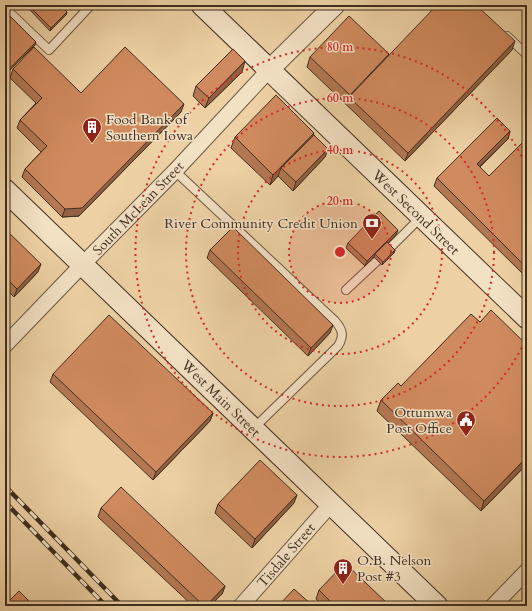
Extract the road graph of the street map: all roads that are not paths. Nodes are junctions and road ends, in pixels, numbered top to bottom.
1 (91, 5) edge
2 (202, 5) edge
3 (335, 5) edge
4 (5, 8) edge
5 (501, 30) edge
6 (527, 55) edge
7 (269, 70) junction
8 (176, 171) junction
9 (5, 190) edge
10 (421, 216) junction
11 (389, 249) edge
12 (378, 260) edge
13 (83, 264) junction
14 (346, 290) dead end
15 (527, 318) edge
16 (5, 345) edge
17 (253, 429) junction
18 (331, 504) junction
19 (527, 571) edge
20 (241, 606) edge
21 (437, 606) edge
22 (493, 606) edge

1 - 4 lane
2 - 7 main road, West Second Street
3 - 7 street
5 - 6 lane
7 - 8 street, South McLean Street
7 - 10 main road, West Second Street
8 - 13 street, South McLean Street
8 - 17 lane
9 - 13 main road, West Main Street
10 - 11 lane
10 - 15 main road, West Second Street
12 - 14 lane
13 - 16 street, South McLean Street
13 - 17 main road, West Main Street
17 - 18 main road, West Main Street
18 - 20 street, Tisdale Street
18 - 21 main road, West Main Street
19 - 22 street

